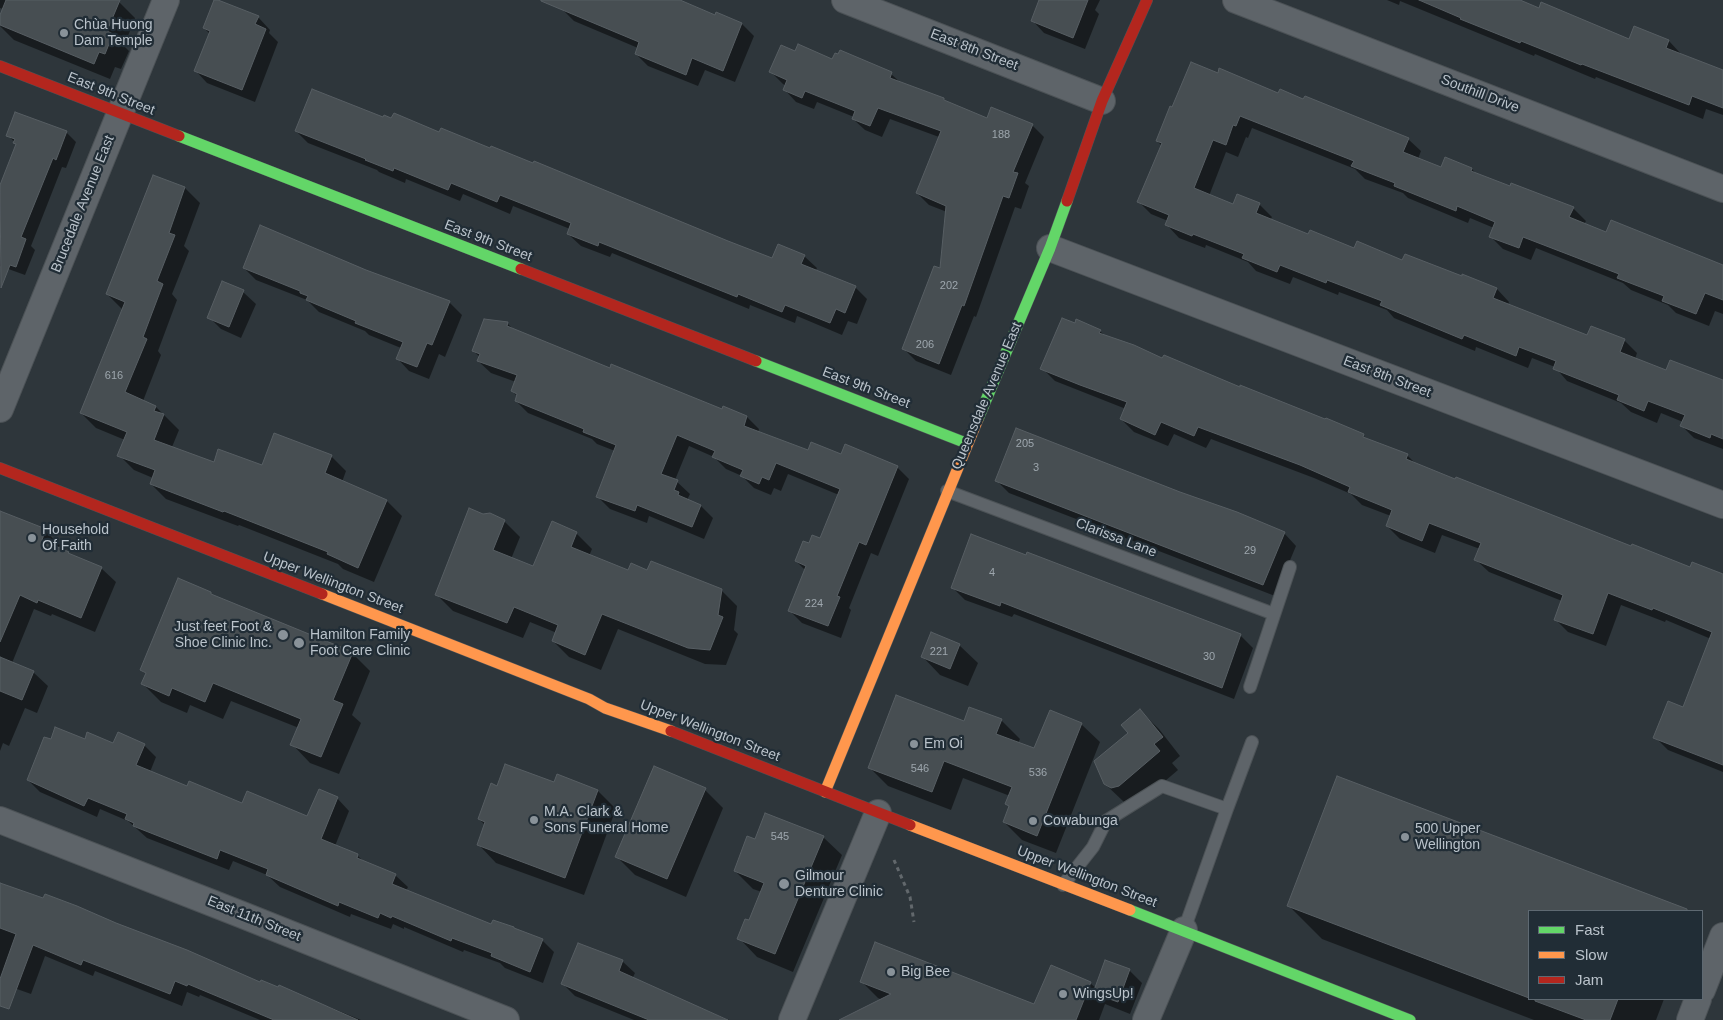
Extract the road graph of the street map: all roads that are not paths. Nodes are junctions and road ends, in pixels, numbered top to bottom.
1 (166, 0) edge
2 (845, 0) edge
3 (1146, 0) edge
4 (1236, 0) edge
5 (0, 66) edge
6 (1102, 101) junction
7 (120, 113) junction
8 (1723, 189) edge
9 (1050, 248) junction
10 (0, 409) edge
11 (966, 443) junction
12 (0, 468) edge
13 (946, 491) junction
14 (1723, 505) edge
15 (1290, 567) dead end
16 (1274, 614) junction
17 (1250, 686) dead end
18 (1252, 742) dead end
19 (825, 792) junction
20 (1227, 809) junction
21 (878, 813) junction
22 (0, 820) edge
23 (1063, 885) junction
24 (1184, 930) junction
25 (1723, 936) edge
26 (1703, 987) edge
27 (1698, 1000) edge
28 (506, 1020) edge
29 (792, 1020) edge
30 (1146, 1020) edge
31 (1410, 1020) edge
32 (1690, 1020) edge

1 - 7 street, Brucedale Avenue East
2 - 6 street, East 8th Street
3 - 6 street, Queensdale Avenue East
4 - 8 street, Southill Drive
5 - 7 street, East 9th Street
6 - 9 street, Queensdale Avenue East
7 - 10 street, Brucedale Avenue East
7 - 11 street, East 9th Street
9 - 11 street, Queensdale Avenue East
9 - 14 street, East 8th Street
11 - 13 street, Queensdale Avenue East
12 - 19 street, Upper Wellington Street
13 - 16 lane, Clarissa Lane
13 - 19 street, Queensdale Avenue East
15 - 16 lane
16 - 17 lane
18 - 20 lane
19 - 21 street, Upper Wellington Street
20 - 23 lane
20 - 24 lane
21 - 23 street, Upper Wellington Street
21 - 29 street
22 - 28 street, East 11th Street
23 - 24 street, Upper Wellington Street
24 - 30 street
24 - 31 street, Upper Wellington Street
25 - 26 street
27 - 32 street

